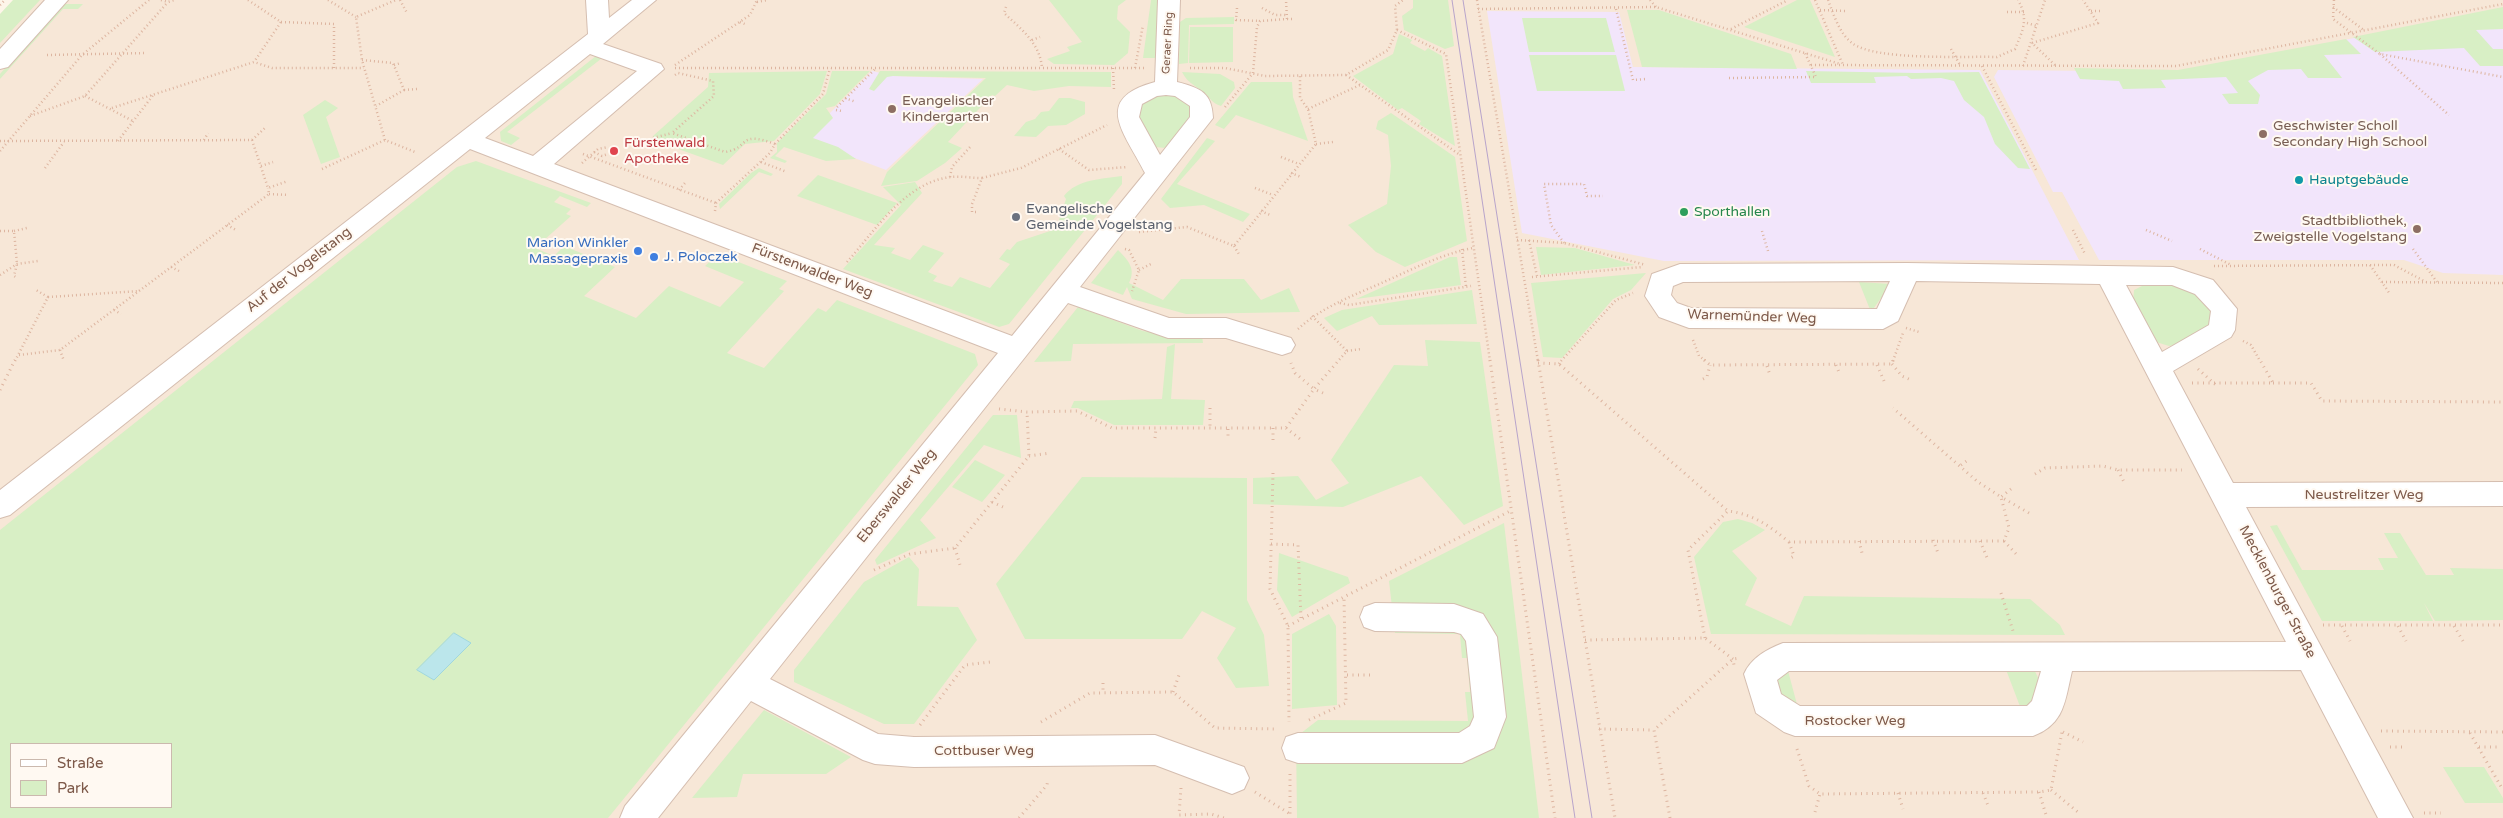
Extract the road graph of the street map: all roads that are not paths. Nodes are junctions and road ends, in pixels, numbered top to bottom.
1 (57, 0) edge
2 (597, 0) edge
3 (645, 0) edge
4 (1170, 0) edge
5 (593, 40) junction
6 (0, 62) edge
7 (1166, 77) junction
8 (466, 139) junction
9 (536, 166) junction
10 (1158, 174) junction
11 (1908, 272) junction
12 (2108, 275) junction
13 (1063, 291) junction
14 (1282, 345) road end
15 (1016, 349) junction
16 (2162, 375) junction
17 (2219, 482) junction
18 (2503, 494) edge
19 (0, 506) edge
20 (1375, 617) dead end
21 (2311, 656) junction
22 (2060, 658) junction
23 (747, 683) junction
24 (1292, 739) road end
25 (1232, 778) road end
26 (637, 818) edge
27 (2396, 818) edge

1 - 6 street
2 - 5 street
3 - 5 street, Auf der Vogelstang
4 - 7 street, Geraer Ring
5 - 8 street, Auf der Vogelstang
5 - 9 street
7 - 10 street
7 - 10 street, Eberswalder Weg
8 - 9 street, Fürstenwalder Weg
8 - 19 street, Auf der Vogelstang
9 - 15 street, Fürstenwalder Weg
10 - 13 street, Eberswalder Weg
11 - 11 street, Warnemünder Weg
11 - 12 street
12 - 16 street, Mecklenburger Straße
12 - 16 street
13 - 14 street
13 - 15 street, Eberswalder Weg
15 - 23 street, Eberswalder Weg
16 - 17 street, Mecklenburger Straße
17 - 18 street, Neustrelitzer Weg
17 - 21 street, Mecklenburger Straße
20 - 24 street
21 - 22 street
21 - 27 street, Mecklenburger Straße
22 - 22 street, Rostocker Weg
23 - 25 street, Cottbuser Weg
23 - 26 street, Eberswalder Weg

